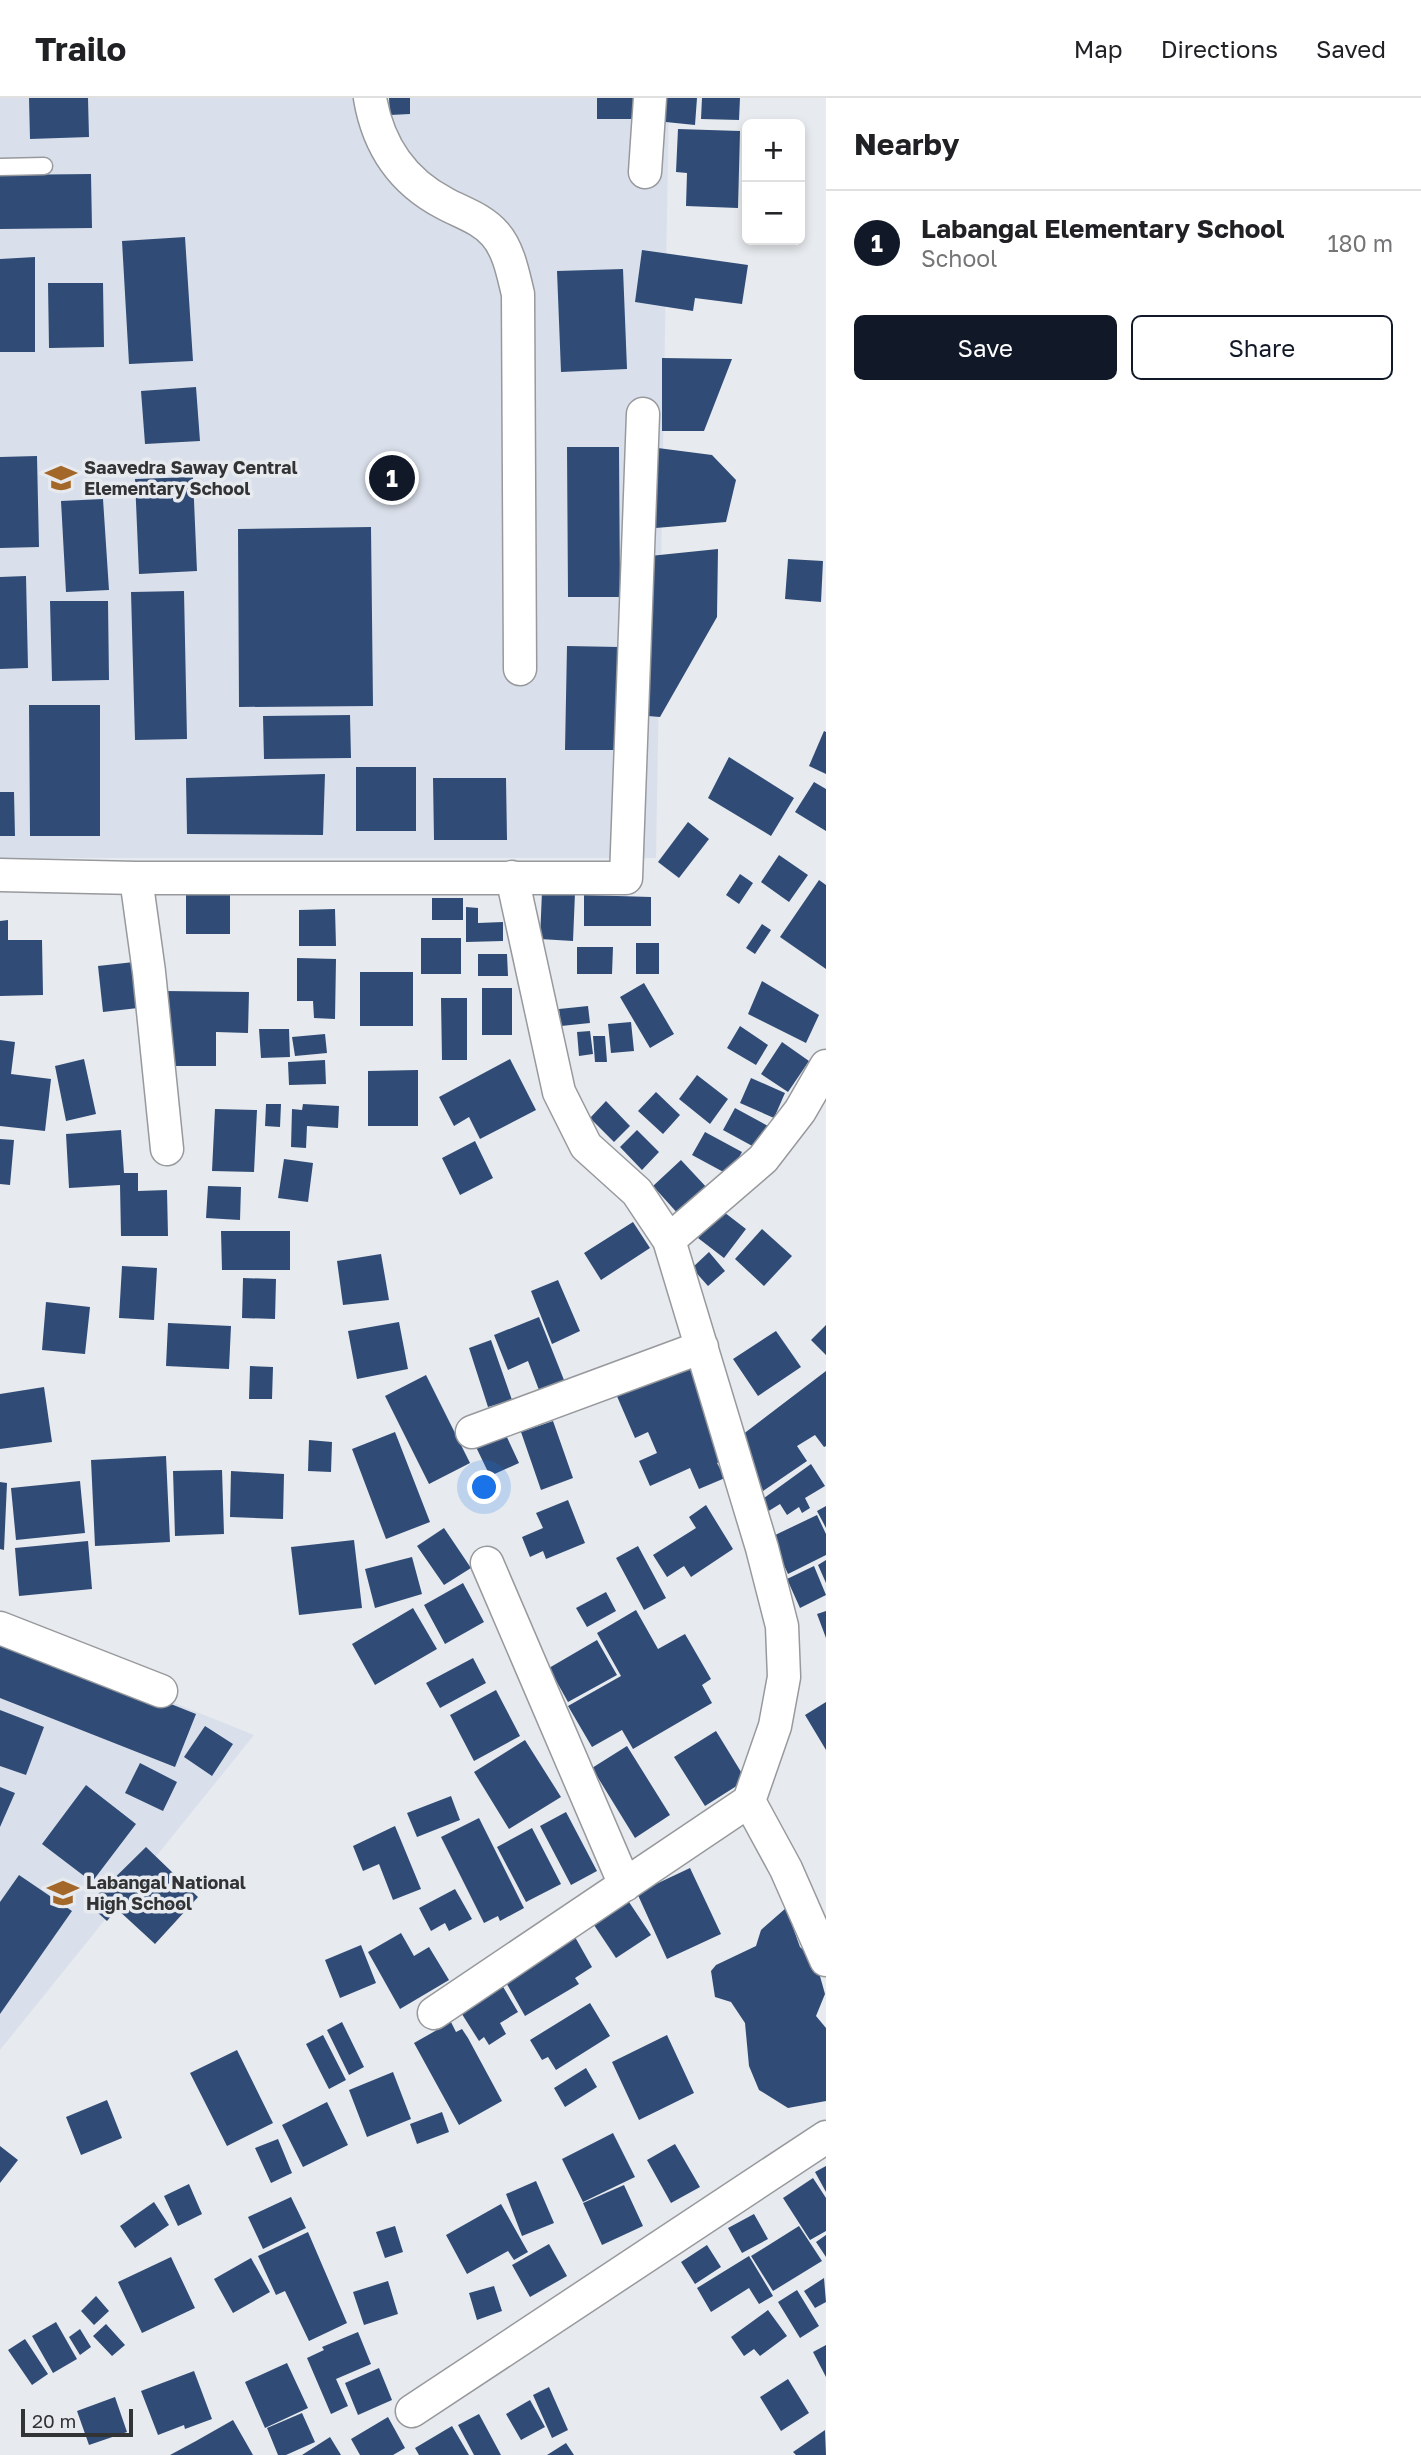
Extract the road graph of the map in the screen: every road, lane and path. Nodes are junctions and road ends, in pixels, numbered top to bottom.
1 (370, 98) edge
2 (650, 98) edge
3 (44, 166) dead end
4 (0, 167) edge
5 (645, 172) dead end
6 (643, 414) dead end
7 (520, 669) dead end
8 (0, 875) edge
9 (512, 877) junction
10 (136, 878) junction
11 (826, 1066) edge
12 (167, 1149) dead end
13 (669, 1240) junction
14 (702, 1347) junction
15 (472, 1432) dead end
16 (487, 1563) dead end
17 (0, 1628) edge
18 (161, 1691) dead end
19 (749, 1801) junction
20 (625, 1885) junction
21 (826, 1960) edge
22 (434, 2013) dead end
23 (826, 2137) edge
24 (412, 2412) dead end

1 - 7 street
2 - 5 street
3 - 4 lane
6 - 9 street
8 - 10 street
9 - 10 street
9 - 13 street
10 - 12 street
11 - 13 street
13 - 14 street
14 - 15 street
14 - 19 street
16 - 20 street
17 - 18 street
19 - 20 street
19 - 21 street
20 - 22 street
23 - 24 street

